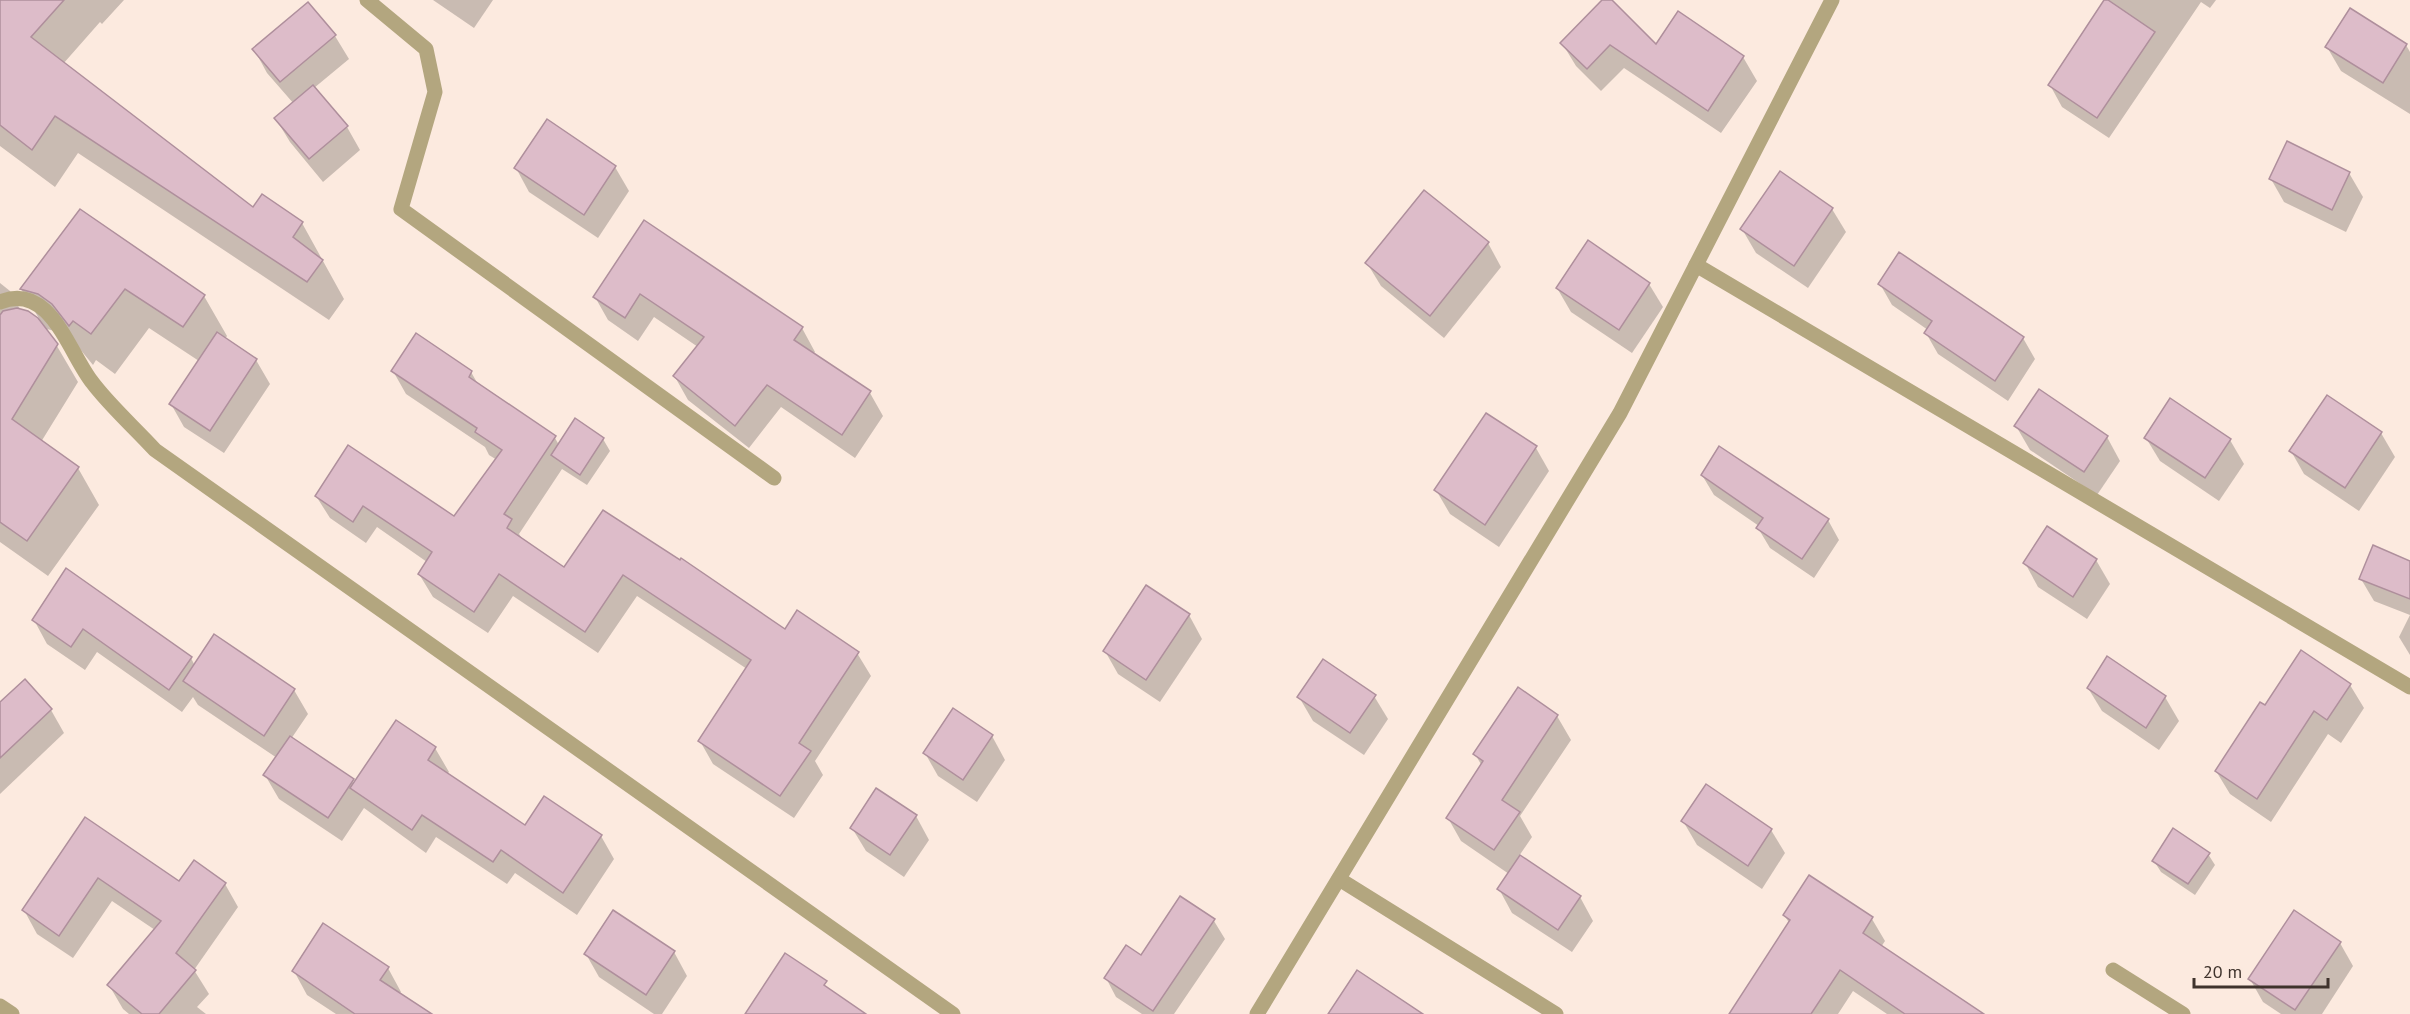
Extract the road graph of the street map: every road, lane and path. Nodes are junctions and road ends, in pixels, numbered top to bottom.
1 (367, 0) edge
2 (1832, 0) edge
3 (1696, 265) junction
4 (0, 302) edge
5 (774, 478) dead end
6 (2410, 687) edge
7 (1339, 879) junction
8 (2113, 970) dead end
9 (0, 1006) edge
10 (12, 1014) edge
11 (953, 1014) edge
12 (1257, 1014) edge
13 (1556, 1014) edge
14 (2183, 1014) edge

1 - 5 street
2 - 3 street
3 - 6 street
3 - 7 street
4 - 11 street
7 - 12 street
7 - 13 street
8 - 14 street
9 - 10 street

